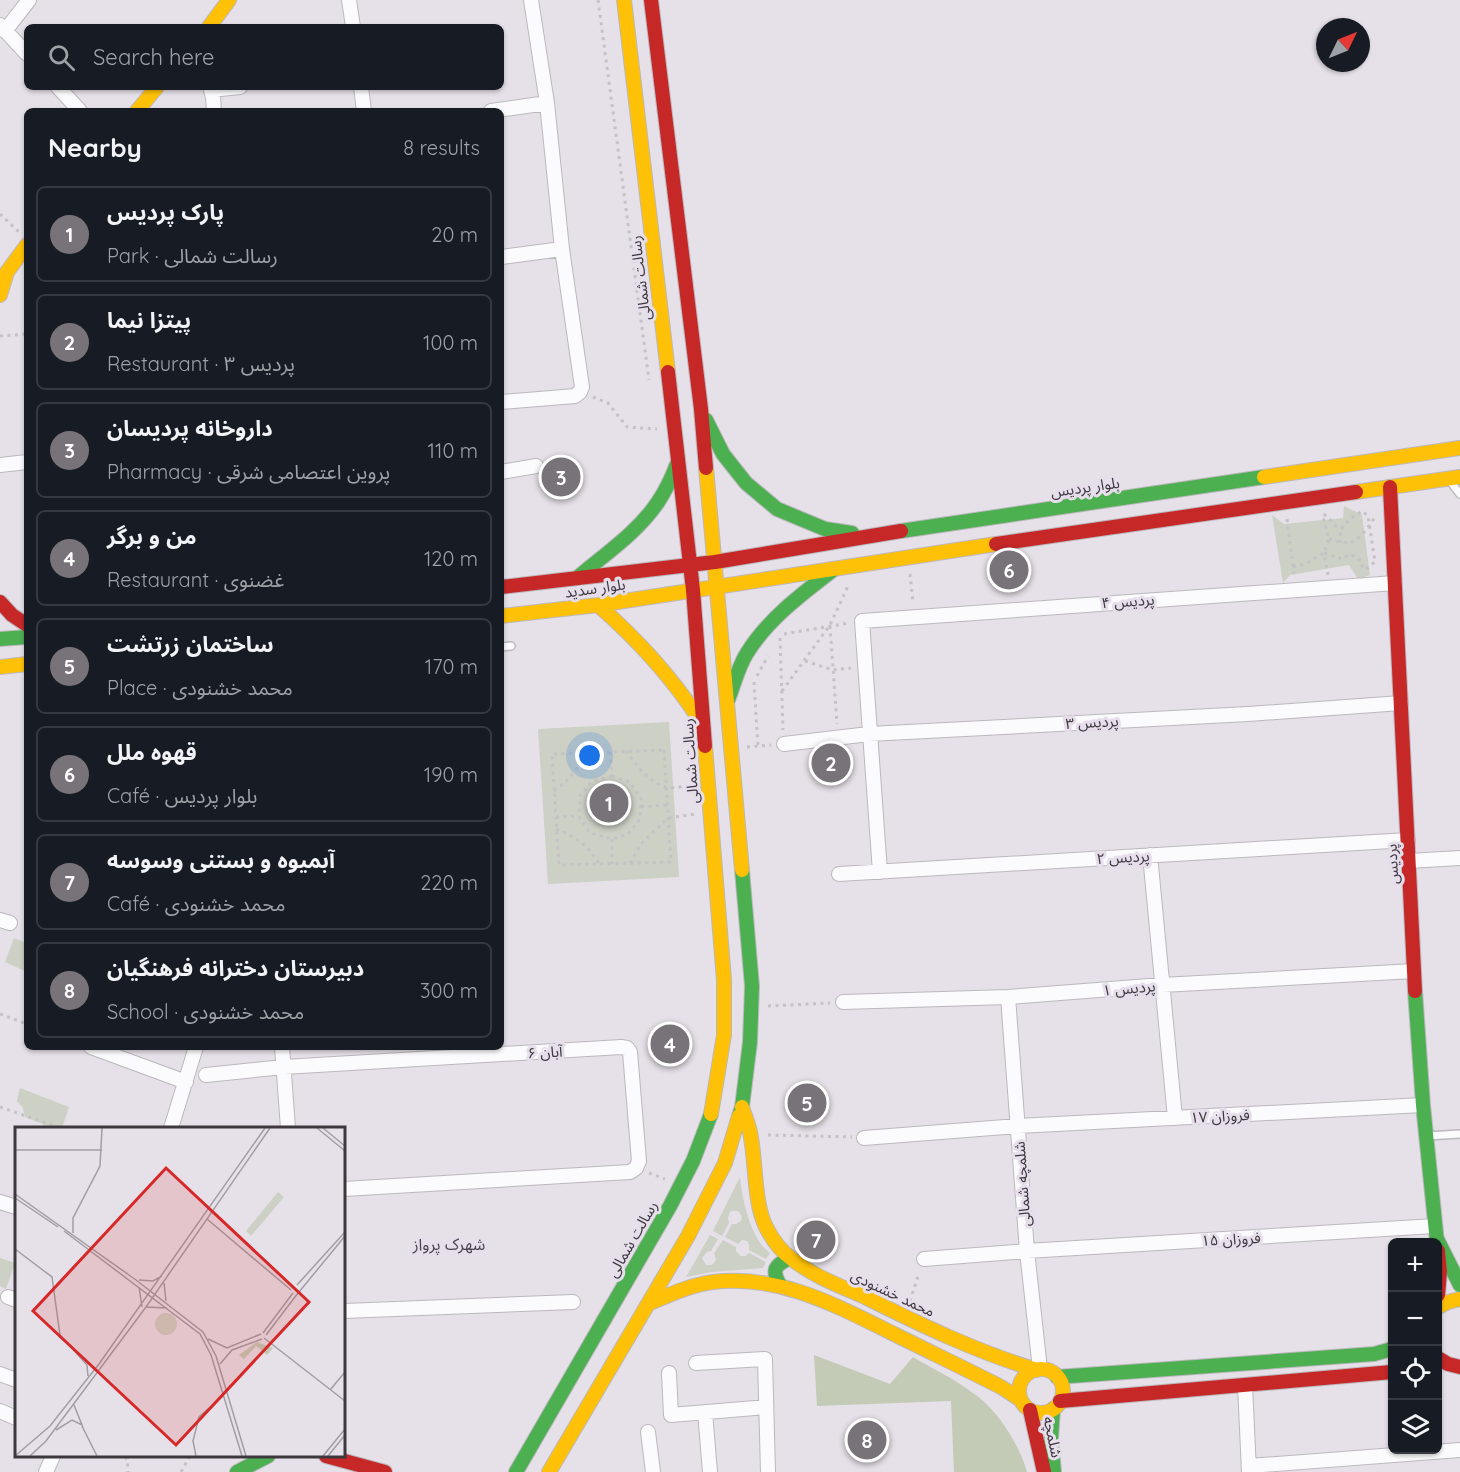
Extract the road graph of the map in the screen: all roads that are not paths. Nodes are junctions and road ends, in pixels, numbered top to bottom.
1 (29, 0) edge
2 (229, 0) edge
3 (349, 0) edge
4 (531, 0) edge
5 (624, 0) edge
6 (651, 0) edge
7 (211, 24) edge
8 (353, 24) edge
9 (2, 28) edge
10 (24, 51) edge
11 (61, 90) edge
12 (154, 90) edge
13 (210, 90) edge
14 (361, 90) edge
15 (547, 103) junction
16 (77, 108) edge
17 (140, 108) edge
18 (213, 108) edge
19 (364, 108) edge
20 (504, 109) edge
21 (24, 239) edge
22 (562, 249) junction
23 (504, 257) edge
24 (0, 295) edge
25 (504, 402) edge
26 (700, 409) junction
27 (1460, 448) edge
28 (24, 462) edge
29 (678, 462) junction
30 (0, 465) edge
31 (536, 466) dead end
32 (504, 471) edge
33 (1454, 478) edge
34 (1390, 487) junction
35 (1460, 494) edge
36 (710, 506) junction
37 (683, 508) junction
38 (905, 531) junction
39 (868, 536) junction
40 (908, 559) junction
41 (716, 562) junction
42 (690, 566) junction
43 (833, 569) junction
44 (577, 578) junction
45 (1395, 583) junction
46 (628, 586) junction
47 (716, 586) junction
48 (504, 587) edge
49 (693, 590) junction
50 (0, 602) edge
51 (598, 605) junction
52 (504, 616) edge
53 (24, 623) edge
54 (24, 637) edge
55 (0, 639) edge
56 (511, 646) dead end
57 (504, 647) edge
58 (723, 660) junction
59 (699, 661) junction
60 (24, 664) edge
61 (0, 667) edge
62 (727, 704) junction
63 (1401, 704) junction
64 (704, 727) junction
65 (869, 734) junction
66 (784, 744) road end
67 (1408, 840) junction
68 (1150, 855) junction
69 (1460, 858) edge
70 (1408, 861) junction
71 (880, 872) junction
72 (839, 874) dead end
73 (1414, 971) junction
74 (1162, 985) junction
75 (1008, 997) junction
76 (843, 1002) road end
77 (99, 1050) edge
78 (195, 1050) edge
79 (282, 1050) edge
80 (284, 1067) junction
81 (206, 1075) dead end
82 (186, 1082) junction
83 (1423, 1105) junction
84 (742, 1107) junction
85 (1175, 1118) junction
86 (1018, 1126) junction
87 (171, 1127) edge
88 (288, 1127) edge
89 (1460, 1134) edge
90 (1427, 1136) junction
91 (864, 1138) road end
92 (345, 1189) edge
93 (0, 1202) edge
94 (15, 1207) edge
95 (1437, 1238) edge
96 (1388, 1240) edge
97 (1442, 1248) edge
98 (1027, 1251) junction
99 (790, 1258) junction
100 (924, 1259) road end
101 (780, 1285) junction
102 (1460, 1285) edge
103 (1460, 1299) edge
104 (573, 1302) dead end
105 (648, 1304) junction
106 (1442, 1304) edge
107 (345, 1311) edge
108 (1388, 1349) edge
109 (696, 1363) dead end
110 (1038, 1370) junction
111 (1388, 1372) edge
112 (669, 1373) dead end
113 (0, 1374) edge
114 (1057, 1377) junction
115 (15, 1380) edge
116 (1245, 1385) junction
117 (1026, 1405) junction
118 (1056, 1405) junction
119 (766, 1407) junction
120 (0, 1411) edge
121 (705, 1412) junction
122 (15, 1418) edge
123 (648, 1431) dead end
124 (1460, 1450) edge
125 (52, 1457) edge
126 (264, 1457) edge
127 (333, 1457) edge
128 (1249, 1469) edge
129 (46, 1472) edge
130 (237, 1472) edge
131 (385, 1472) edge
132 (516, 1472) edge
133 (549, 1472) edge
134 (653, 1472) edge
135 (710, 1472) edge
136 (768, 1472) edge
137 (1044, 1472) edge
138 (1054, 1472) edge

1 - 9 street
2 - 7 main road
3 - 8 street
4 - 15 street
5 - 29 main road, رسالت شمالی
6 - 26 main road
9 - 10 street
11 - 16 street
12 - 17 main road
13 - 18 street
14 - 19 street
15 - 20 street
15 - 22 street
21 - 24 main road
22 - 23 street
22 - 25 street
26 - 36 main road
26 - 39 main road
27 - 38 main road, بلوار پردیس
28 - 30 street
29 - 37 main road, رسالت شمالی
29 - 44 main road
31 - 32 street
33 - 34 main road
33 - 35 lane
34 - 40 main road
34 - 45 main road, پردیس
36 - 37 main road
36 - 41 main road
37 - 42 main road, رسالت شمالی
38 - 39 main road, بلوار پردیس
38 - 40 main road
39 - 41 main road, بلوار پردیس
40 - 43 main road
41 - 42 main road, بلوار سدید
41 - 47 main road
42 - 46 main road, بلوار سدید
42 - 49 main road, رسالت شمالی
43 - 47 main road
43 - 62 main road
44 - 46 main road, بلوار سدید
44 - 48 main road, بلوار سدید
45 - 63 main road, پردیس
45 - 65 street, پردیس ۴
46 - 49 main road, بلوار سدید
46 - 51 main road, بلوار سدید
47 - 49 main road, بلوار سدید
47 - 58 main road
49 - 59 main road, رسالت شمالی
50 - 53 main road
51 - 52 main road, بلوار سدید
51 - 64 main road
54 - 55 main road
56 - 57 lane
58 - 59 main road
58 - 62 main road
59 - 64 main road, رسالت شمالی
60 - 61 main road
62 - 84 main road
63 - 65 street, پردیس ۳
63 - 67 main road, پردیس
64 - 132 main road, رسالت شمالی
65 - 66 street, پردیس ۳
65 - 71 street
67 - 68 street, پردیس ۲
67 - 70 main road, پردیس
68 - 71 street, پردیس ۲
68 - 74 street
69 - 70 street
70 - 73 main road, پردیس
71 - 72 street, پردیس ۲
73 - 74 street, پردیس ۱
73 - 83 main road, پردیس
74 - 75 street, پردیس ۱
74 - 85 street
75 - 76 street, پردیس ۱
75 - 86 street, شلمچه شمالی
77 - 82 street
78 - 82 street
79 - 80 street
80 - 81 street, آبان ۶
80 - 88 street
80 - 92 street, آبان ۶
82 - 87 street
83 - 85 street, فروزان ۱۷
83 - 90 main road, پردیس
84 - 99 main road, محمد خشنودی
84 - 105 main road
85 - 86 street, فروزان ۱۷
86 - 91 street, فروزان ۱۷
86 - 98 street, شلمچه شمالی
89 - 90 lane
90 - 95 main road, پردیس
93 - 94 street
96 - 98 street, فروزان ۱۵
97 - 102 main road
98 - 100 street, فروزان ۱۵
98 - 110 street, شلمچه شمالی
99 - 101 main road
99 - 110 main road, محمد خشنودی
101 - 105 main road
101 - 117 main road
103 - 106 main road
104 - 107 street
105 - 133 main road
108 - 114 main road
109 - 119 street
110 - 114 main road
110 - 117 main road
111 - 116 main road
112 - 121 street
113 - 115 street
114 - 118 main road
116 - 118 main road
116 - 128 street
117 - 118 main road
117 - 137 main road, شلمچه
118 - 138 main road
119 - 121 street
119 - 136 street
120 - 122 street
121 - 135 street
123 - 134 street
124 - 128 street
125 - 129 street
126 - 130 main road
127 - 131 main road

